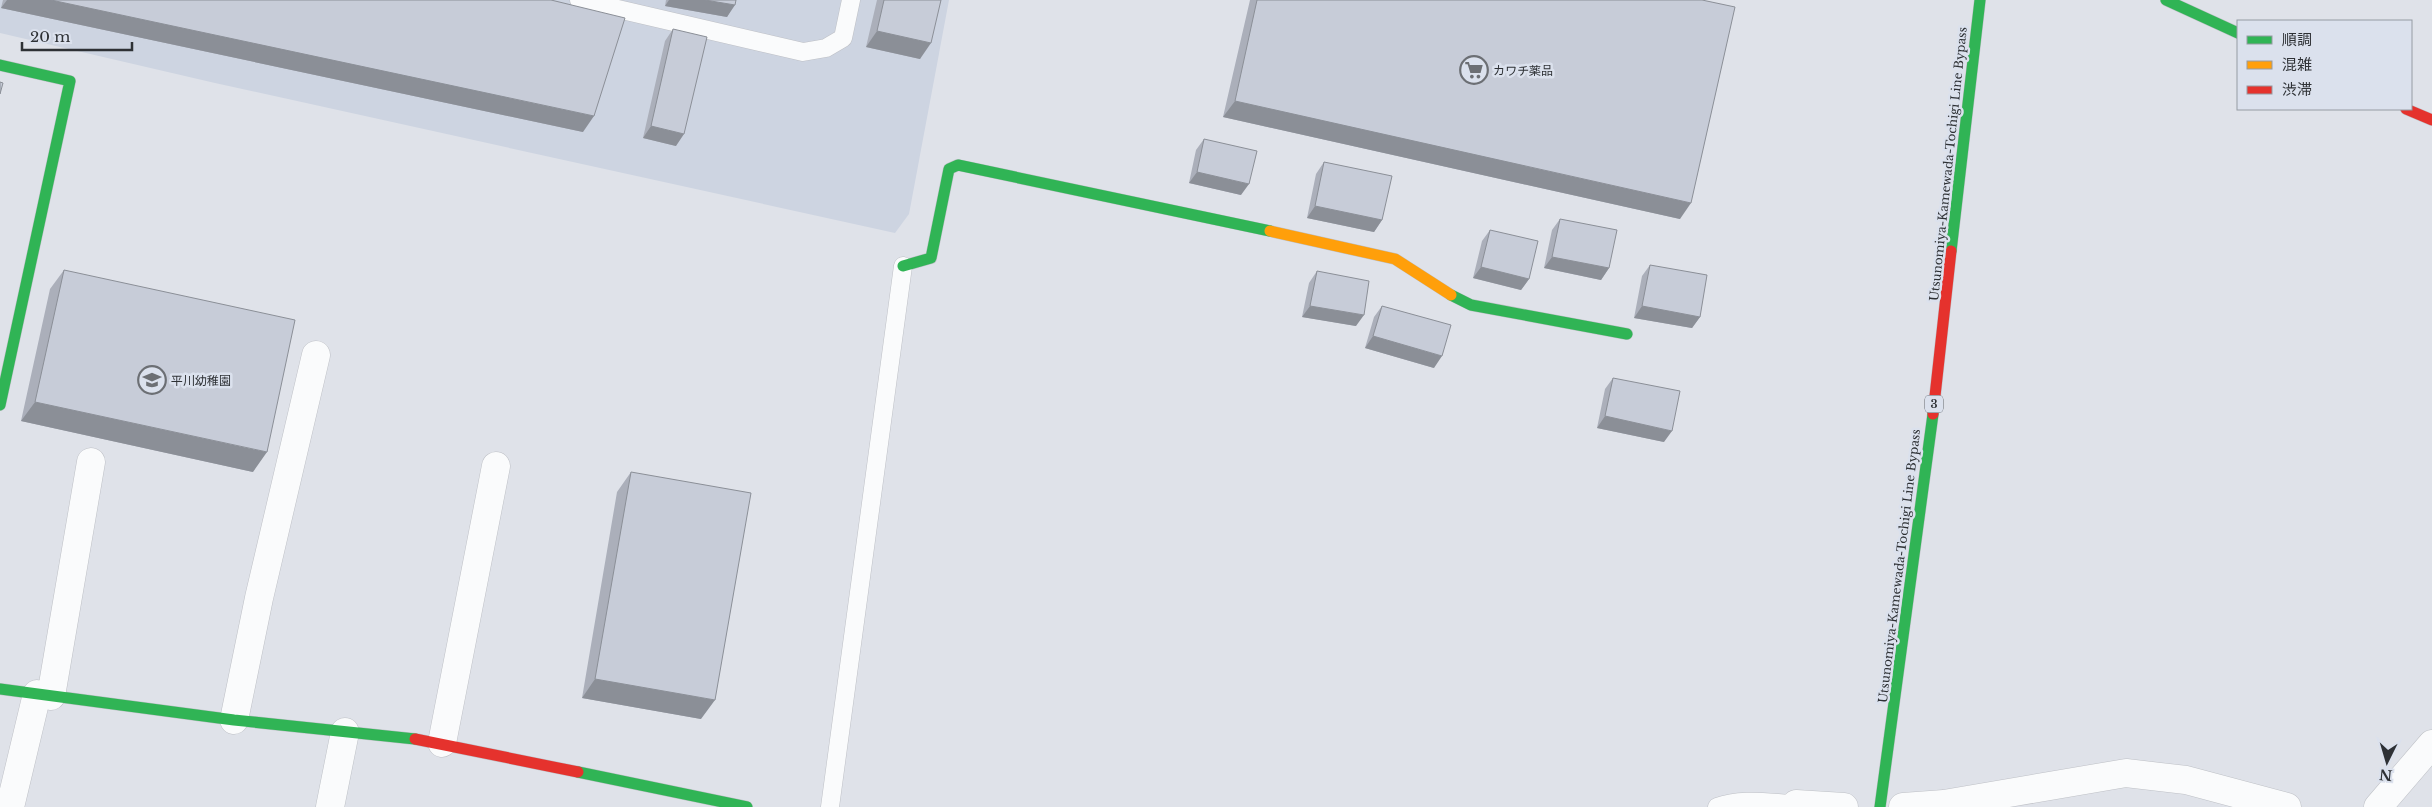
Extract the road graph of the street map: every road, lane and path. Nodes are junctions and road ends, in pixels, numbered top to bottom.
1 (579, 0) edge
2 (851, 0) edge
3 (1980, 0) edge
4 (2166, 0) edge
5 (2237, 33) edge
6 (0, 65) edge
7 (2408, 110) edge
8 (2432, 120) edge
9 (903, 266) joint
10 (1626, 334) dead end
11 (316, 355) dead end
12 (0, 405) edge
13 (91, 462) dead end
14 (496, 466) dead end
15 (0, 689) edge
16 (44, 695) junction
17 (234, 720) junction
18 (345, 732) junction
19 (442, 743) junction
20 (2432, 744) edge
21 (1796, 804) joint
22 (10, 807) edge
23 (330, 807) edge
24 (747, 807) edge
25 (830, 807) edge
26 (1716, 807) edge
27 (1844, 807) edge
28 (1880, 807) edge
29 (1903, 807) edge
30 (2288, 807) edge
31 (2378, 807) edge

1 - 2 lane
3 - 28 street, Utsunomiya-Kamewada-Tochigi Line Bypass / 3
4 - 5 street
6 - 12 street
7 - 8 street
9 - 10 street
9 - 25 lane
11 - 17 street
13 - 16 street
14 - 19 street
15 - 16 street
16 - 17 street
16 - 22 street
17 - 18 street
18 - 19 street
18 - 23 street
19 - 24 street
20 - 31 street
21 - 26 lane
21 - 27 street
29 - 30 street

